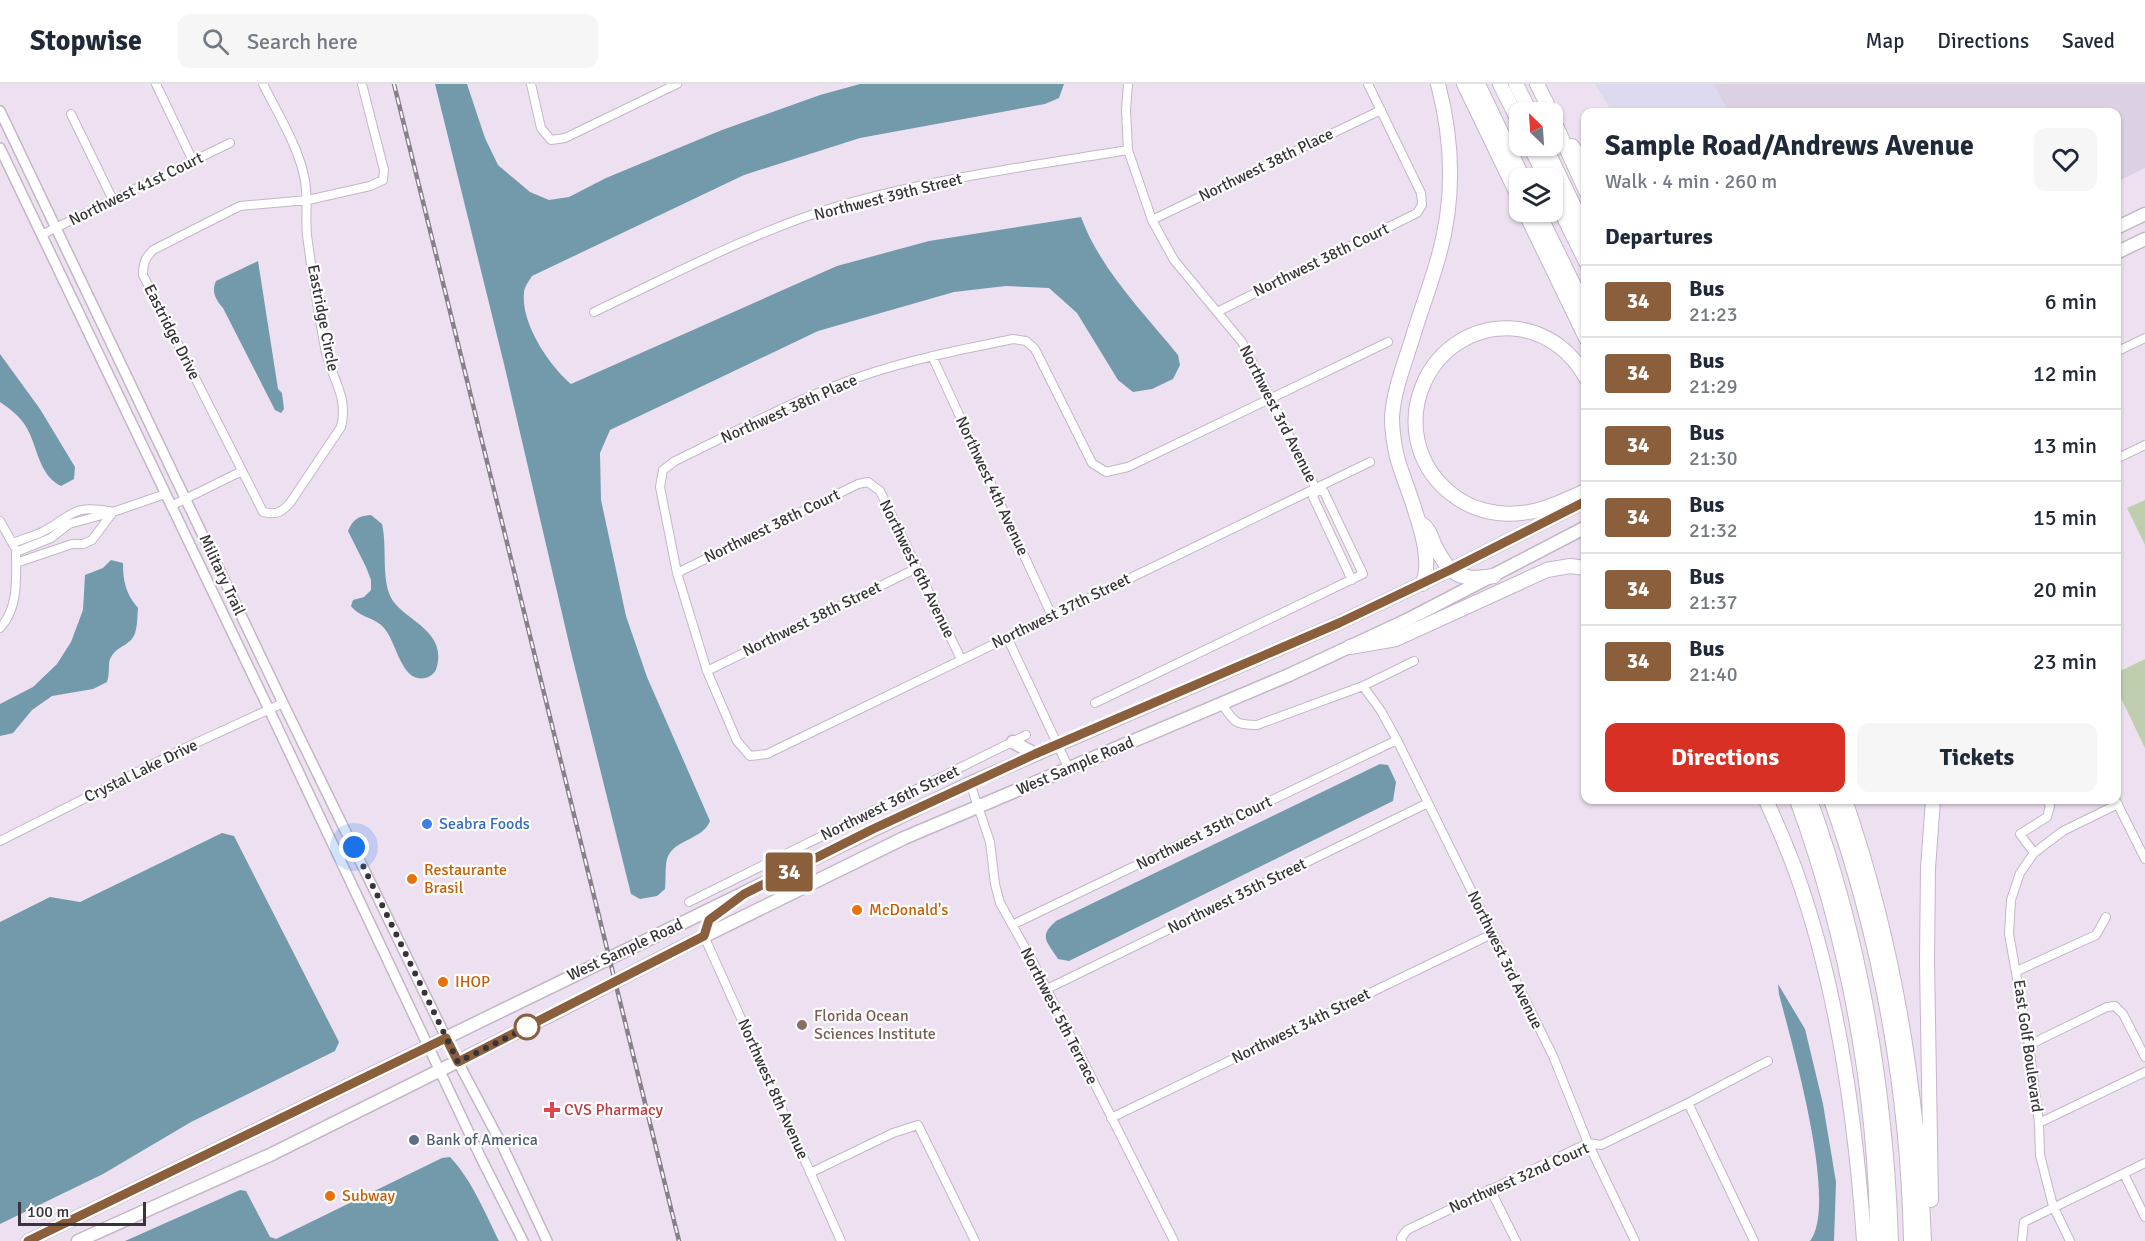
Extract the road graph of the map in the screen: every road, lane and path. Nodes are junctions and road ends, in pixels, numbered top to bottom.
1 (156, 84) edge
2 (263, 84) edge
3 (362, 84) edge
4 (531, 84) edge
5 (677, 84) edge
6 (1128, 84) edge
7 (1368, 84) edge
8 (1438, 84) edge
9 (1464, 84) edge
10 (1478, 84) edge
11 (1500, 84) edge
12 (1516, 84) edge
13 (1537, 84) edge
14 (1509, 102) edge
15 (1525, 102) edge
16 (1546, 102) edge
17 (1381, 110) junction
18 (0, 111) edge
19 (71, 114) dead end
20 (1563, 132) edge
21 (1563, 140) edge
22 (230, 143) dead end
23 (0, 148) edge
24 (1128, 150) junction
25 (1550, 156) edge
26 (1581, 159) edge
27 (193, 161) junction
28 (1518, 168) edge
29 (1509, 177) edge
30 (1581, 180) edge
31 (113, 200) junction
32 (308, 200) junction
33 (2145, 214) edge
34 (1563, 215) edge
35 (1152, 219) junction
36 (1581, 221) edge
37 (1530, 222) edge
38 (1543, 222) edge
39 (2121, 226) edge
40 (56, 228) junction
41 (41, 235) junction
42 (2145, 239) edge
43 (2121, 251) edge
44 (1581, 252) edge
45 (1581, 300) edge
46 (594, 312) dead end
47 (1218, 312) junction
48 (1581, 328) edge
49 (2145, 339) edge
50 (1388, 342) dead end
51 (2121, 350) edge
52 (932, 356) junction
53 (1581, 371) edge
54 (1271, 399) junction
55 (2145, 445) edge
56 (2121, 457) edge
57 (1370, 462) dead end
58 (242, 471) junction
59 (868, 482) joint
60 (1316, 489) junction
61 (1581, 493) edge
62 (165, 494) junction
63 (186, 498) junction
64 (1581, 504) edge
65 (171, 506) junction
66 (113, 512) junction
67 (0, 522) edge
68 (1420, 523) junction
69 (1581, 530) edge
70 (15, 548) junction
71 (16, 563) junction
72 (1581, 567) edge
73 (917, 568) junction
74 (1450, 570) junction
75 (677, 573) junction
76 (1494, 576) junction
77 (1352, 580) junction
78 (1422, 584) junction
79 (1052, 616) junction
80 (0, 628) edge
81 (1007, 637) junction
82 (1350, 647) junction
83 (961, 659) junction
84 (1414, 661) dead end
85 (707, 671) junction
86 (1363, 686) junction
87 (283, 703) junction
88 (1095, 703) dead end
89 (1222, 704) junction
90 (269, 710) junction
91 (1026, 735) dead end
92 (1397, 740) junction
93 (1013, 742) junction
94 (1057, 744) junction
95 (1035, 754) junction
96 (1069, 769) junction
97 (970, 783) junction
98 (1428, 803) junction
99 (1768, 804) edge
100 (1777, 804) edge
101 (1798, 804) edge
102 (1811, 804) edge
103 (1832, 804) edge
104 (1846, 804) edge
105 (1933, 804) edge
106 (2049, 804) edge
107 (2113, 804) edge
108 (2118, 804) edge
109 (979, 806) junction
110 (0, 841) edge
111 (2034, 853) junction
112 (2145, 859) edge
113 (743, 875) junction
114 (1797, 876) junction
115 (748, 892) junction
116 (689, 902) dead end
117 (2106, 917) dead end
118 (1012, 925) junction
119 (1492, 934) junction
120 (704, 936) junction
121 (2017, 972) junction
122 (1047, 989) junction
123 (446, 1038) junction
124 (2029, 1045) junction
125 (428, 1046) junction
126 (2145, 1057) edge
127 (1768, 1061) dead end
128 (458, 1062) junction
129 (439, 1071) junction
130 (2145, 1072) edge
131 (1688, 1103) junction
132 (1111, 1118) junction
133 (2039, 1124) junction
134 (1588, 1143) junction
135 (2145, 1163) edge
136 (810, 1173) junction
137 (2124, 1174) junction
138 (1490, 1189) junction
139 (2052, 1206) junction
140 (2145, 1217) edge
141 (1401, 1239) edge
142 (28, 1241) edge
143 (78, 1241) edge
144 (523, 1241) edge
145 (547, 1241) edge
146 (841, 1241) edge
147 (975, 1241) edge
148 (1174, 1241) edge
149 (1516, 1241) edge
150 (1635, 1241) edge
151 (1754, 1241) edge
152 (1864, 1241) edge
153 (1877, 1241) edge
154 (1891, 1241) edge
155 (1911, 1241) edge
156 (1924, 1241) edge
157 (1933, 1241) edge
158 (2022, 1241) edge
159 (2070, 1241) edge

1 - 27 street
2 - 32 street, Eastridge Circle
3 - 32 street, Eastridge Drive
4 - 5 street
6 - 24 street, Northwest 3rd Avenue
7 - 17 street
8 - 68 highway
9 - 29 highway
10 - 28 highway
11 - 14 highway
12 - 15 highway
13 - 16 highway
17 - 35 street, Northwest 38th Place
17 - 47 street, Northwest 38th Court
18 - 40 street, Military Trail
19 - 31 street
20 - 26 highway
21 - 30 highway
22 - 27 street, Northwest 41st Court
23 - 41 street, Military Trail
24 - 35 street, Northwest 3rd Avenue
24 - 46 street, Northwest 39th Street
25 - 36 highway
27 - 31 street, Northwest 41st Court
31 - 40 street, Northwest 41st Court
32 - 58 street, Eastridge Circle
32 - 58 street, Eastridge Drive
33 - 39 main road
34 - 44 highway
35 - 47 street, Northwest 3rd Avenue
37 - 48 highway
38 - 45 highway
40 - 41 street, Northwest 41st Court
40 - 63 street, Military Trail
41 - 62 street, Military Trail
42 - 43 main road
47 - 54 street, Northwest 3rd Avenue
49 - 51 street
50 - 54 street
52 - 54 street, Northwest 38th Place
52 - 75 street, Northwest 38th Place
52 - 79 street, Northwest 4th Avenue
53 - 61 highway
54 - 60 street, Northwest 3rd Avenue
55 - 56 street
57 - 60 street, Northwest 37th Street
58 - 63 street
59 - 73 street, Northwest 6th Avenue
59 - 75 street, Northwest 38th Court
60 - 77 street, Northwest 3rd Avenue
60 - 77 street, Northwest 3rd Avenue
60 - 79 street, Northwest 37th Street
62 - 65 street, Military Trail
62 - 66 street
63 - 65 street
63 - 87 street, Military Trail
64 - 74 main road, West Sample Road
65 - 90 street, Military Trail
66 - 70 street
66 - 71 street
67 - 70 street
68 - 74 highway
68 - 78 highway
69 - 76 main road, West Sample Road
70 - 71 street
71 - 80 street
72 - 82 highway
73 - 83 street, Northwest 6th Avenue
73 - 85 street, Northwest 38th Street
74 - 76 highway
74 - 78 main road, West Sample Road
75 - 85 street
76 - 82 main road, West Sample Road
77 - 88 street
78 - 94 main road, West Sample Road
79 - 81 street, Northwest 37th Street
81 - 83 street, Northwest 37th Street
81 - 94 street
82 - 89 main road, West Sample Road
83 - 85 street, Northwest 37th Street
84 - 86 street
86 - 89 street
86 - 92 street, Northwest 3rd Avenue
87 - 90 street, Crystal Lake Drive
87 - 123 street, Military Trail
89 - 96 main road, West Sample Road
90 - 110 street, Crystal Lake Drive
90 - 125 street, Military Trail
91 - 93 street, Northwest 36th Street
92 - 98 street, Northwest 3rd Avenue
92 - 118 street, Northwest 35th Court
93 - 95 main road
93 - 113 street, Northwest 36th Street
94 - 95 main road, West Sample Road
94 - 96 street
95 - 97 main road, West Sample Road
96 - 109 main road, West Sample Road
97 - 109 street, Northwest 5th Terrace
97 - 115 main road, West Sample Road
98 - 119 street, Northwest 3rd Avenue
98 - 122 street, Northwest 35th Street
99 - 114 highway
100 - 114 highway
101 - 153 highway
102 - 154 highway
103 - 155 highway
104 - 156 highway
105 - 157 highway
106 - 111 street
107 - 111 street, East Golf Boulevard
108 - 112 street
109 - 118 street, Northwest 5th Terrace
109 - 120 main road, West Sample Road
111 - 121 street, East Golf Boulevard
113 - 115 street
113 - 116 street, Northwest 36th Street
114 - 152 highway
115 - 120 street
115 - 123 main road, West Sample Road
117 - 121 street
118 - 122 street, Northwest 5th Terrace
119 - 132 street, Northwest 34th Street
119 - 134 street, Northwest 3rd Avenue
120 - 128 main road, West Sample Road
120 - 136 street, Northwest 8th Avenue
121 - 124 street, East Golf Boulevard
122 - 132 street, Northwest 5th Terrace
123 - 125 main road, West Sample Road
123 - 128 street, Military Trail
124 - 126 street
124 - 133 street, East Golf Boulevard
125 - 129 street, Military Trail
125 - 142 main road, West Sample Road
127 - 131 street, Northwest 32nd Court
128 - 129 main road, West Sample Road
128 - 145 street, Military Trail
129 - 143 main road, West Sample Road
129 - 144 street, Military Trail
130 - 133 street
131 - 134 street, Northwest 32nd Court
131 - 151 street
132 - 148 street, Northwest 5th Terrace
133 - 139 street, East Golf Boulevard
134 - 138 street, Northwest 32nd Court
134 - 150 street, Northwest 3rd Avenue
135 - 137 street
136 - 146 street, Northwest 8th Avenue
136 - 147 street
137 - 139 street
137 - 140 street
138 - 141 street, Northwest 32nd Court
138 - 149 street
139 - 158 street
139 - 159 street, East Golf Boulevard

